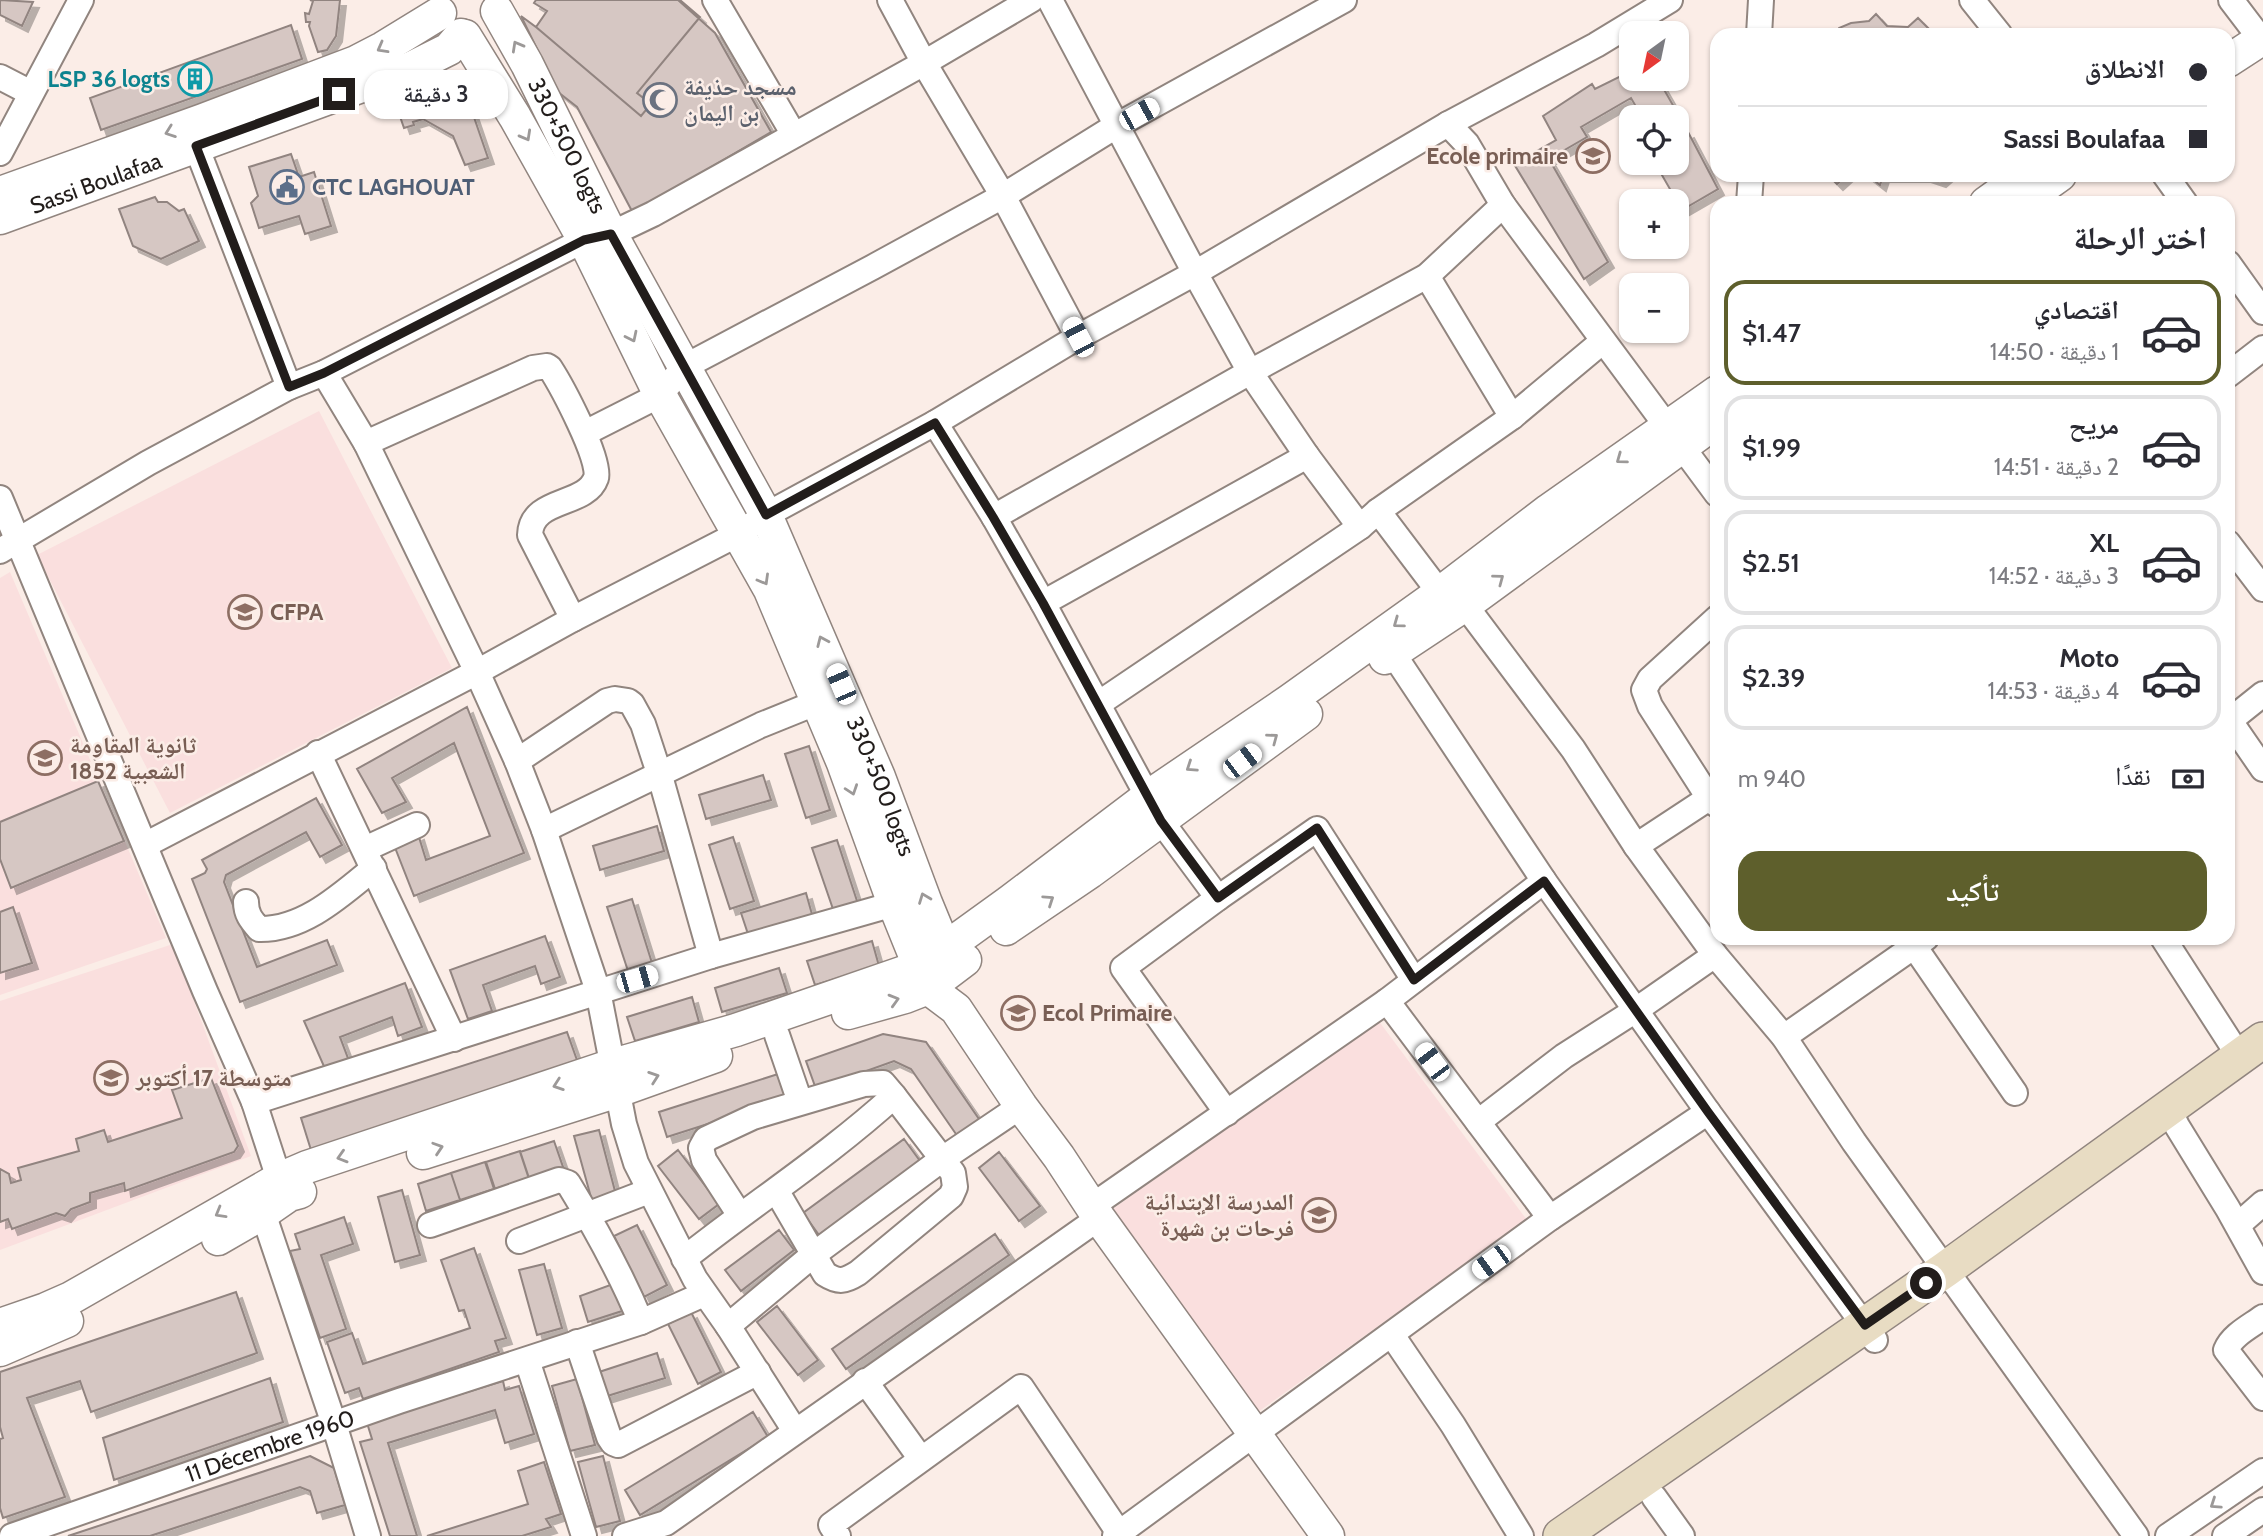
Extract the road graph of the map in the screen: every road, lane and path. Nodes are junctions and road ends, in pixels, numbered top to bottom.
1 (81, 0) edge
2 (715, 0) edge
3 (890, 0) edge
4 (1031, 0) edge
5 (1050, 0) edge
6 (1670, 0) edge
7 (1761, 0) edge
8 (1972, 0) edge
9 (2231, 0) edge
10 (1331, 4) edge
11 (497, 6) edge
12 (452, 21) edge
13 (1759, 28) edge
14 (1994, 28) edge
15 (2255, 36) edge
16 (2235, 55) edge
17 (924, 63) junction
18 (0, 77) edge
19 (31, 93) junction
20 (1448, 124) junction
21 (1116, 126) junction
22 (794, 135) junction
23 (196, 146) junction
24 (0, 153) edge
25 (2015, 182) edge
26 (2050, 182) edge
27 (0, 193) edge
28 (1003, 196) junction
29 (1996, 196) edge
30 (2031, 196) edge
31 (1503, 205) junction
32 (0, 218) edge
33 (598, 237) junction
34 (1195, 273) junction
35 (2235, 273) edge
36 (1427, 276) junction
37 (2263, 312) edge
38 (1078, 337) junction
39 (1603, 341) junction
40 (2263, 348) edge
41 (684, 367) junction
42 (2235, 370) edge
43 (1250, 372) junction
44 (324, 373) junction
45 (289, 387) junction
46 (660, 395) junction
47 (1710, 399) edge
48 (1512, 416) junction
49 (935, 423) junction
50 (1710, 423) edge
51 (585, 433) junction
52 (1674, 436) junction
53 (366, 443) junction
54 (1307, 456) junction
55 (1710, 485) edge
56 (0, 498) edge
57 (766, 515) junction
58 (993, 517) junction
59 (1369, 519) junction
60 (738, 534) junction
61 (9, 546) edge
62 (2235, 551) edge
63 (2263, 589) edge
64 (1452, 599) junction
65 (1043, 603) junction
66 (573, 619) junction
67 (1710, 624) edge
68 (1392, 652) junction
69 (477, 672) junction
70 (2263, 694) edge
71 (1098, 705) junction
72 (804, 707) junction
73 (2235, 717) edge
74 (2235, 730) edge
75 (318, 753) junction
76 (517, 761) junction
77 (2263, 769) edge
78 (660, 776) junction
79 (1710, 796) edge
80 (1710, 803) edge
81 (1155, 808) junction
82 (417, 825) dead end
83 (544, 830) junction
84 (145, 845) junction
85 (1636, 846) junction
86 (369, 859) junction
87 (1544, 881) junction
88 (1218, 898) junction
89 (246, 902) dead end
90 (894, 904) junction
91 (1916, 945) edge
92 (1922, 945) edge
93 (2169, 945) edge
94 (1715, 955) junction
95 (710, 956) junction
96 (936, 968) junction
97 (1414, 980) junction
98 (598, 991) junction
99 (1387, 1001) junction
100 (1636, 1010) junction
101 (777, 1035) junction
102 (1784, 1037) junction
103 (454, 1039) junction
104 (2255, 1053) edge
105 (615, 1078) junction
106 (2015, 1093) dead end
107 (894, 1096) junction
108 (254, 1102) junction
109 (800, 1102) junction
110 (1021, 1106) junction
111 (1708, 1112) junction
112 (1227, 1113) junction
113 (2173, 1117) junction
114 (1478, 1122) junction
115 (941, 1160) junction
116 (284, 1187) junction
117 (776, 1190) junction
118 (649, 1191) junction
119 (2263, 1203) edge
120 (1096, 1212) junction
121 (263, 1213) junction
122 (740, 1214) junction
123 (586, 1215) junction
124 (1550, 1219) junction
125 (2238, 1225) junction
126 (430, 1226) dead end
127 (519, 1241) dead end
128 (813, 1255) junction
129 (684, 1259) junction
130 (2263, 1272) edge
131 (1950, 1276) junction
132 (704, 1294) junction
133 (2263, 1317) edge
134 (641, 1322) junction
135 (0, 1325) edge
136 (729, 1326) junction
137 (1870, 1332) junction
138 (1392, 1335) junction
139 (577, 1342) junction
140 (0, 1350) edge
141 (527, 1360) junction
142 (758, 1372) junction
143 (865, 1381) junction
144 (2263, 1398) edge
145 (334, 1424) junction
146 (795, 1431) junction
147 (1255, 1434) junction
148 (921, 1459) junction
149 (2263, 1471) edge
150 (1654, 1497) junction
151 (2263, 1510) edge
152 (669, 1529) edge
153 (1117, 1535) edge
154 (12, 1536) edge
155 (368, 1536) edge
156 (584, 1536) edge
157 (625, 1536) edge
158 (838, 1536) edge
159 (1328, 1536) edge
160 (1521, 1536) edge
161 (1561, 1536) edge
162 (1598, 1536) edge
163 (1682, 1536) edge
164 (2136, 1536) edge
165 (2168, 1536) edge
166 (2225, 1536) edge

1 - 19 street
2 - 22 street
3 - 17 street
4 - 17 street
5 - 21 street
6 - 20 street
7 - 13 street
8 - 14 street
9 - 15 street
10 - 21 street
11 - 12 street
33 -> 11 street, 330+500 logts
12 - 23 street, Sassi Boulafaa
12 -> 27 street
12 -> 33 street
15 - 16 street
17 - 22 street
17 - 28 street
18 - 19 street
19 - 24 street
20 - 31 street
20 - 34 street
21 - 28 street
21 - 34 street
22 - 33 street
23 - 32 street, Sassi Boulafaa
23 - 45 street
25 - 29 street
26 - 30 street
28 - 38 street
28 - 41 street
31 - 36 street
31 - 39 street
33 - 41 street, 330+500 logts
33 - 44 street
33 -> 46 street
34 - 38 street
34 - 43 street
35 - 37 street
36 - 43 street
36 - 48 street
38 - 49 street
39 - 48 street
39 - 52 street
40 - 42 street
41 - 46 street
41 - 57 street, 330+500 logts
43 - 54 street
43 - 58 street
44 - 45 street
44 - 53 street
45 - 61 street
46 - 51 street
46 - 60 street
47 - 52 street
48 - 59 street
49 - 57 street
49 - 58 street
50 - 52 street
51 - 53 street
51 - 66 street
52 - 55 street
52 - 64 street
53 - 69 street
54 - 59 street
54 - 65 street
56 - 61 street
57 - 60 street
96 -> 57 street, 330+500 logts
58 - 65 street
59 - 64 street
59 - 71 street
60 - 66 street
60 -> 72 street
61 - 84 street
62 - 63 street
64 - 68 street
64 -> 81 street
64 - 85 street
65 - 71 street
66 - 69 street
67 - 79 street
81 -> 68 street
68 - 87 street
69 - 75 street
69 - 76 street
70 - 73 street
71 - 81 street
72 - 78 street
72 -> 90 street
74 - 77 street
75 - 84 street
75 - 86 street
76 - 78 street
76 - 83 street
78 - 83 street
78 - 95 street
80 - 85 street
81 - 88 street
81 - 96 street
82 - 86 street
83 - 98 street
84 - 108 street
85 - 94 street
86 - 89 street
86 - 103 street
87 - 97 street
87 - 100 street
88 - 97 street
88 - 112 street
90 - 95 street
90 - 96 street
91 - 102 street
92 - 106 street
93 - 104 street
94 - 100 street
94 - 102 street
95 - 98 street
101 -> 96 street
96 - 105 street
96 - 110 street, 330+500 logts
97 - 99 street
98 - 103 street
98 - 105 street
99 - 112 street
99 - 114 street
100 - 111 street
100 - 114 street
105 -> 101 street
101 - 109 street
102 - 131 street
103 - 108 street
104 - 113 main road
105 - 116 street
105 - 118 street
107 - 109 street
107 - 115 street
107 - 117 street
108 - 116 street
109 - 122 street
110 - 115 street
110 - 120 street
111 - 124 street
111 - 137 street
112 - 120 street
113 - 125 street
113 - 131 main road
114 - 124 street
115 - 128 street
115 - 128 street
116 - 121 street
116 -> 135 street
117 - 122 street
117 - 128 street
118 - 123 street
118 - 129 street
119 - 125 street
120 - 143 street
120 - 147 street
121 - 140 street
121 - 145 street
122 - 129 street
123 - 126 street
123 - 127 street
123 - 134 street
124 - 138 street
125 - 130 street
128 - 136 street
129 - 132 street
131 - 137 main road
131 - 164 street
132 - 134 street, 11 Décembre 1960
132 - 136 street
133 - 144 street
134 - 139 street, 11 Décembre 1960
136 - 142 street
137 - 150 main road
137 - 161 main road
138 - 147 street
138 - 160 street
139 - 141 street, 11 Décembre 1960
139 - 142 street
141 - 145 street, 11 Décembre 1960
141 - 156 street
142 - 146 street
143 - 146 street
143 - 148 street
145 - 154 street, 11 Décembre 1960
145 - 155 street
146 - 152 street
147 - 153 street
147 - 159 street
148 - 153 street
148 - 158 street
149 -> 165 street
150 - 162 main road
150 - 163 street
151 - 166 street
152 - 157 street

